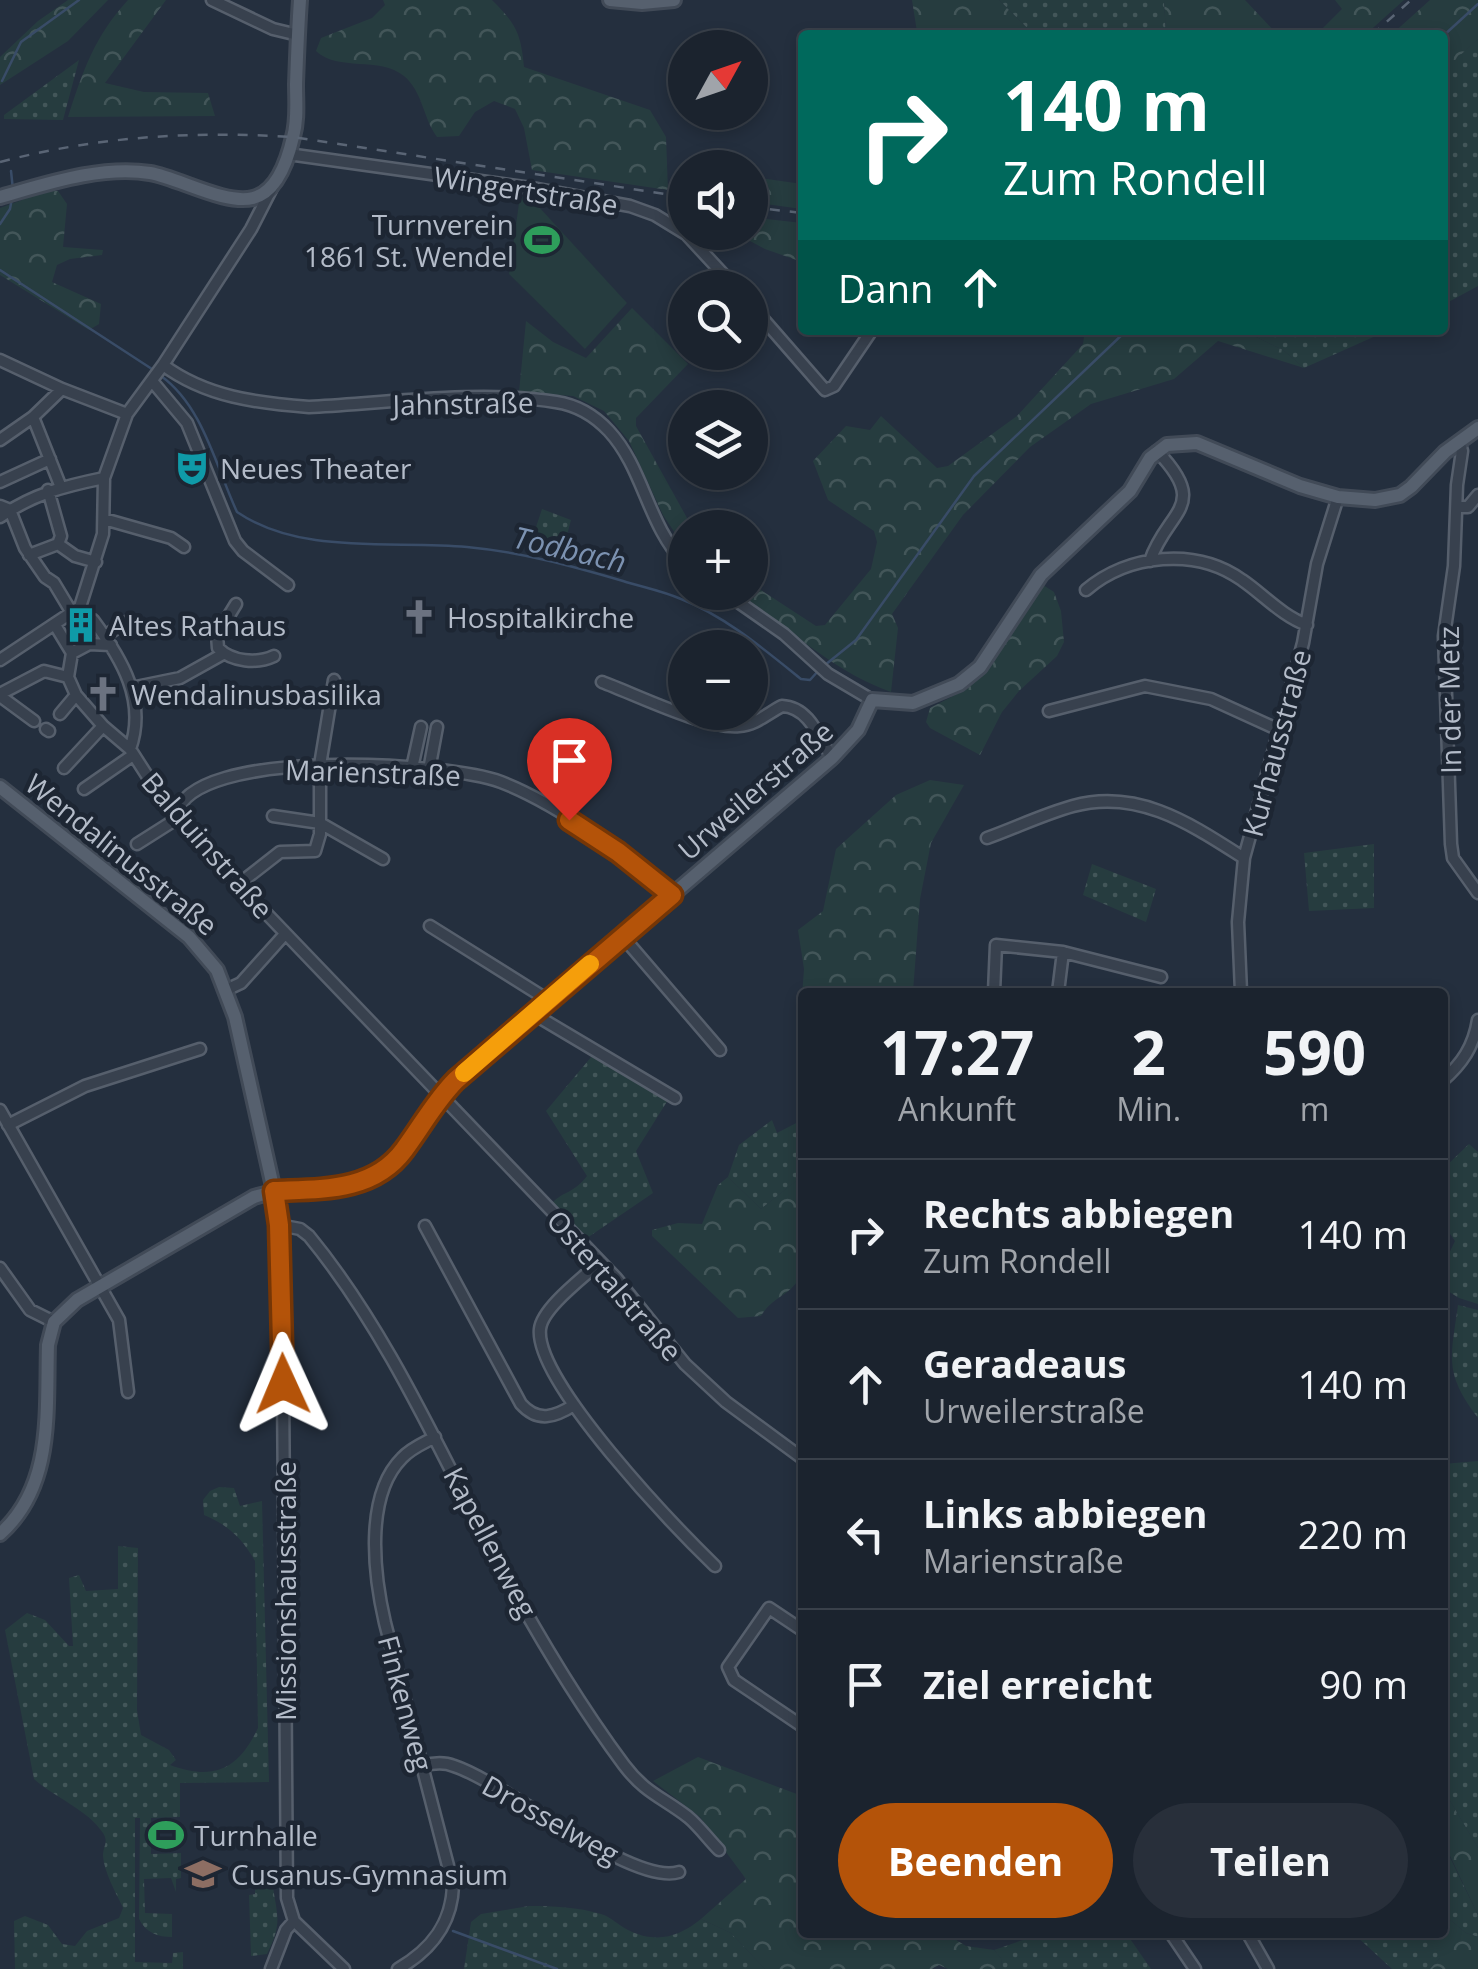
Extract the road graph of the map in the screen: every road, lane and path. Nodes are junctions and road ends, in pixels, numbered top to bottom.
1 (212, 0) edge
2 (610, 0) edge
3 (674, 0) edge
4 (298, 1) edge
5 (298, 34) junction
6 (288, 154) junction
7 (274, 184) junction
8 (3, 196) edge
9 (252, 198) junction
10 (251, 229) junction
11 (719, 270) edge
12 (768, 325) edge
13 (869, 335) edge
14 (0, 360) edge
15 (158, 373) junction
16 (62, 390) junction
17 (127, 414) junction
18 (33, 417) junction
19 (1478, 428) edge
20 (0, 440) edge
21 (1459, 440) junction
22 (1157, 450) junction
23 (50, 459) junction
24 (104, 478) junction
25 (58, 480) junction
26 (0, 482) edge
27 (48, 490) junction
28 (1478, 495) edge
29 (1338, 496) junction
30 (1457, 507) junction
31 (3, 511) edge
32 (104, 519) junction
33 (668, 541) edge
34 (58, 544) junction
35 (184, 547) dead end
36 (29, 555) junction
37 (1150, 561) junction
38 (96, 562) junction
39 (288, 584) dead end
40 (1086, 590) dead end
41 (236, 604) dead end
42 (750, 610) edge
43 (72, 615) junction
44 (93, 620) dead end
45 (126, 622) dead end
46 (1307, 625) junction
47 (108, 640) junction
48 (72, 652) junction
49 (223, 654) junction
50 (274, 656) dead end
51 (0, 660) edge
52 (68, 676) junction
53 (334, 680) dead end
54 (602, 682) dead end
55 (131, 688) junction
56 (0, 695) edge
57 (76, 695) junction
58 (872, 700) junction
59 (1049, 711) dead end
60 (60, 714) dead end
61 (34, 721) dead end
62 (103, 726) junction
63 (421, 727) dead end
64 (436, 727) dead end
65 (1277, 729) junction
66 (131, 752) junction
67 (832, 758) junction
68 (320, 765) junction
69 (64, 768) dead end
70 (412, 768) junction
71 (430, 770) junction
72 (84, 789) dead end
73 (1, 791) edge
74 (273, 816) dead end
75 (177, 817) junction
76 (320, 824) junction
77 (987, 838) dead end
78 (138, 844) dead end
79 (1244, 858) junction
80 (384, 859) dead end
81 (240, 884) junction
82 (1478, 893) edge
83 (672, 895) junction
84 (430, 926) dead end
85 (285, 934) junction
86 (622, 937) junction
87 (1064, 952) junction
88 (1161, 978) dead end
89 (994, 988) edge
90 (1059, 988) edge
91 (1242, 988) edge
92 (226, 990) junction
93 (548, 1000) junction
94 (532, 1013) junction
95 (1478, 1020) edge
96 (200, 1049) dead end
97 (720, 1050) dead end
98 (1448, 1075) edge
99 (439, 1097) junction
100 (675, 1098) dead end
101 (0, 1110) edge
102 (8, 1125) junction
103 (274, 1191) junction
104 (279, 1225) junction
105 (425, 1226) dead end
106 (600, 1262) junction
107 (0, 1268) edge
108 (99, 1285) junction
109 (54, 1322) junction
110 (128, 1392) dead end
111 (574, 1405) junction
112 (435, 1437) junction
113 (798, 1455) edge
114 (0, 1534) edge
115 (715, 1566) dead end
116 (798, 1627) edge
117 (798, 1723) edge
118 (423, 1766) junction
119 (719, 1850) dead end
120 (679, 1872) dead end
121 (294, 1921) junction
122 (1174, 1938) edge
123 (1250, 1938) edge
124 (271, 1969) edge
125 (344, 1969) edge
126 (398, 1969) edge
127 (1195, 1969) edge
128 (1268, 1969) edge

1 - 5 street
2 - 3 main road
4 - 5 main road
5 - 6 main road
6 - 7 main road
6 - 11 street, Wingertstraße
7 - 9 main road
7 - 10 street
8 - 9 main road
9 - 10 street
10 - 15 street
12 - 13 street
14 - 16 street
15 - 17 street
15 - 33 street, Jahnstraße
15 - 39 street
16 - 17 street
16 - 18 street
17 - 24 street
18 - 20 street
18 - 23 street
19 - 21 main road
21 - 29 main road
21 - 30 street, In der Metz
22 - 29 main road
22 - 37 street
22 - 58 main road
23 - 25 street
23 - 26 street
24 - 25 street
24 - 32 street
25 - 27 street
27 - 31 street
27 - 34 street
28 - 30 street
29 - 46 street, Kurhausstraße
30 - 82 street, In der Metz
31 - 36 street
32 - 35 street
32 - 38 street
34 - 36 street
34 - 38 street
36 - 43 street
37 - 40 street
37 - 46 street
38 - 43 street
41 - 49 street
42 - 58 street
43 - 48 street
43 - 51 street
44 - 47 street
45 - 47 street
46 - 65 street, Kurhausstraße
47 - 48 street
47 - 55 street
48 - 52 street
49 - 50 street
49 - 55 street
52 - 56 street
52 - 57 street, Balduinstraße
53 - 68 street
54 - 67 street
55 - 66 street
56 - 61 street
57 - 60 street
57 - 62 street, Balduinstraße
58 - 67 main road, Urweilerstraße
59 - 65 street
62 - 66 street, Balduinstraße
62 - 69 street
63 - 70 street
64 - 71 street
65 - 79 street, Kurhausstraße
66 - 72 street, Balduinstraße
66 - 75 street, Balduinstraße
67 - 83 main road, Urweilerstraße
68 - 70 street, Marienstraße
68 - 75 street, Marienstraße
68 - 76 street
70 - 71 street, Marienstraße
71 - 83 street, Marienstraße
73 - 92 main road, Wendalinusstraße
74 - 76 street
75 - 78 street, Marienstraße
75 - 81 street, Balduinstraße
76 - 80 street
76 - 81 street
77 - 79 street
79 - 91 street, Kurhausstraße
81 - 85 street, Balduinstraße
83 - 86 main road, Urweilerstraße
84 - 93 street
85 - 92 street, Balduinstraße
85 - 99 street, Balduinstraße
86 - 93 main road, Urweilerstraße
86 - 97 street
87 - 88 street
87 - 89 street
87 - 90 street
92 - 103 main road, Wendalinusstraße
93 - 94 main road, Urweilerstraße
94 - 99 main road, Urweilerstraße
94 - 100 street
95 - 98 street
96 - 102 street
99 - 103 main road, Urweilerstraße
99 - 106 street, Ostertalstraße
101 - 102 street
102 - 108 street
103 - 104 street, Missionshausstraße
103 - 108 main road
104 - 112 street, Kapellenweg
104 - 121 street, Missionshausstraße
105 - 111 street
106 - 111 street
106 - 113 street, Ostertalstraße
107 - 109 street
108 - 109 main road
108 - 110 street
109 - 114 main road
111 - 115 street
112 - 118 street, Finkenweg
112 - 119 street, Kapellenweg
116 - 117 street
118 - 120 street, Drosselweg
118 - 126 street, Finkenweg
121 - 124 street
121 - 125 street
122 - 127 street
123 - 128 street

